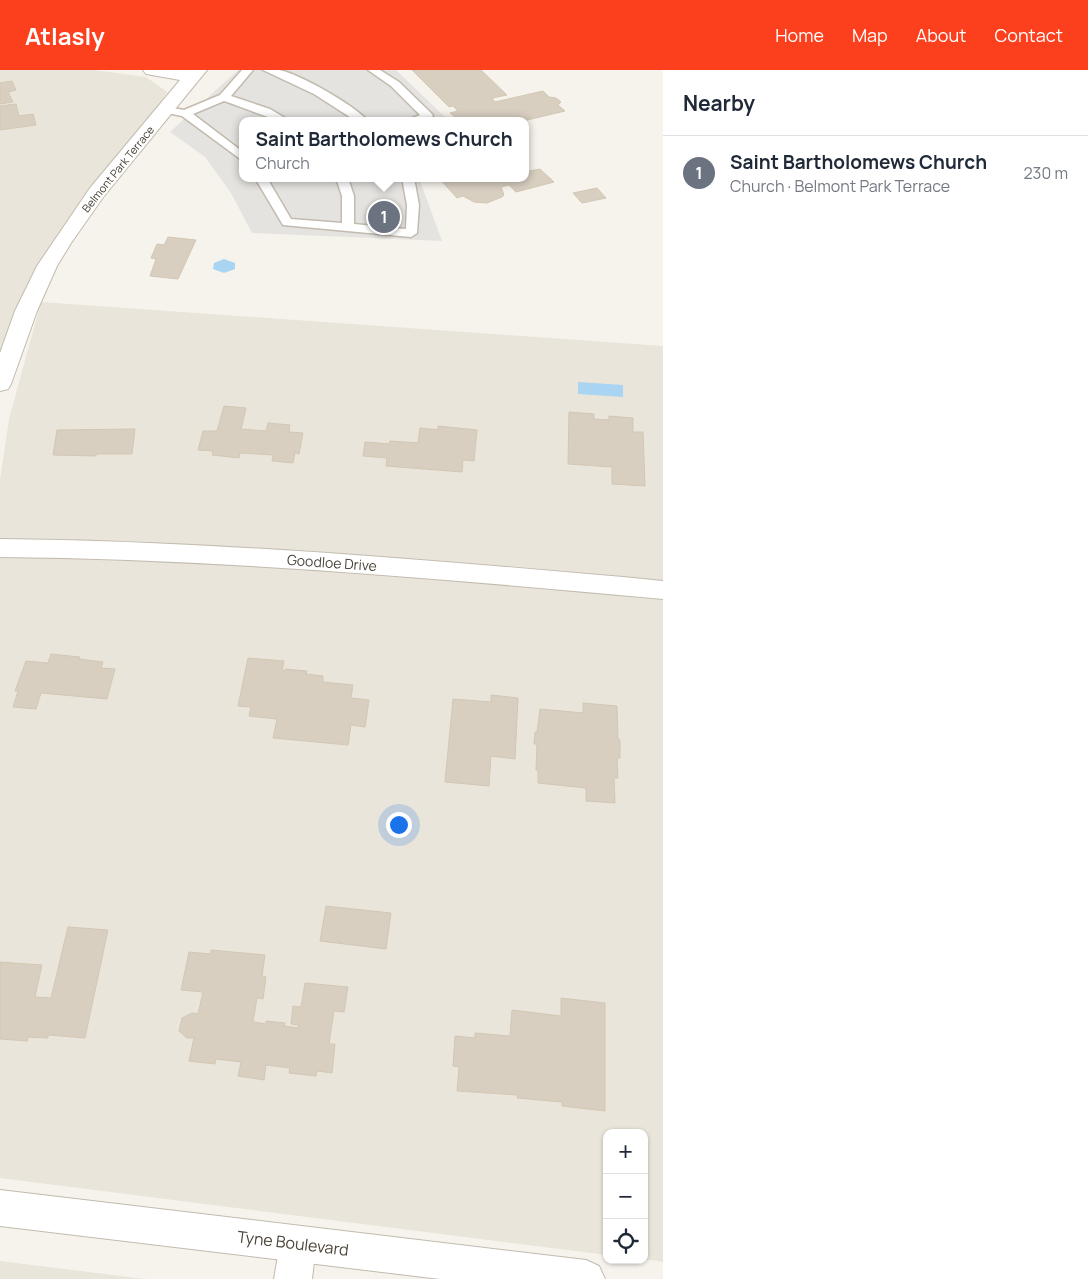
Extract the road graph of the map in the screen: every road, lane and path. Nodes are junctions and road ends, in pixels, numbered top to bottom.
1 (152, 70) edge
2 (248, 70) edge
3 (268, 70) edge
4 (373, 70) edge
5 (195, 74) edge
6 (224, 96) junction
7 (176, 112) junction
8 (277, 117) edge
9 (357, 117) edge
10 (424, 117) edge
11 (239, 155) edge
12 (263, 182) edge
13 (343, 182) edge
14 (409, 182) edge
15 (348, 227) junction
16 (0, 384) edge
17 (0, 548) edge
18 (663, 590) edge
19 (0, 1208) edge
20 (296, 1262) edge
21 (586, 1279) edge

1 - 5 street
2 - 6 lane
3 - 9 lane
4 - 10 lane
5 - 7 street, Belmont Park Terrace
6 - 7 lane
6 - 8 lane
7 - 11 lane
7 - 16 street, Belmont Park Terrace
12 - 15 lane
13 - 15 lane
14 - 15 lane
17 - 18 street, Goodloe Drive
19 - 20 street, Tyne Boulevard
20 - 21 street, Tyne Boulevard

